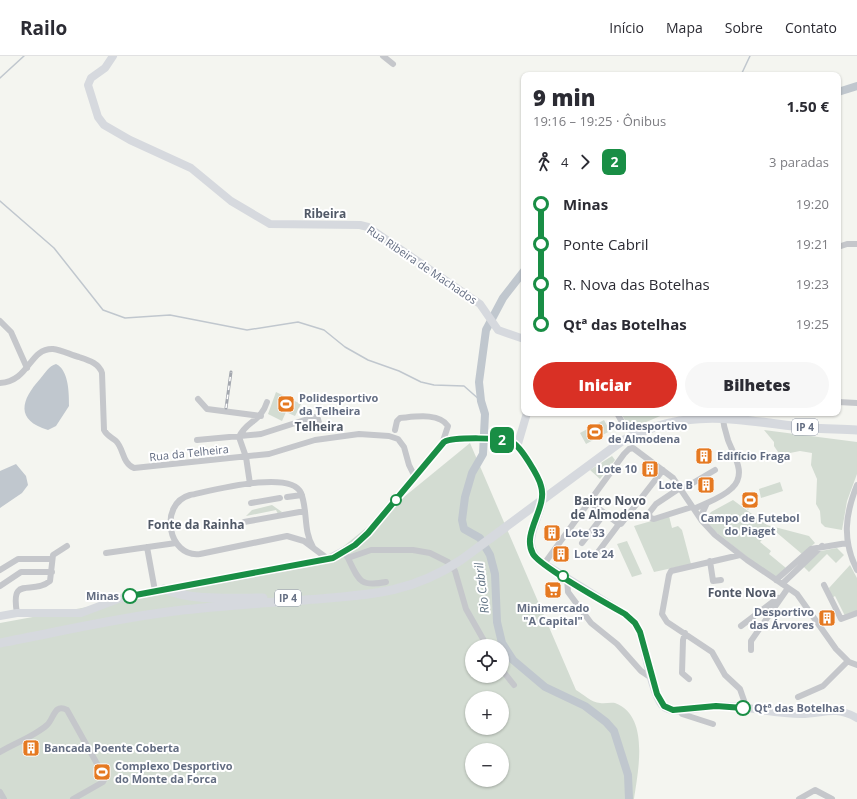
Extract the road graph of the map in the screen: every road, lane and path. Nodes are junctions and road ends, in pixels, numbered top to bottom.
1 (113, 56) edge
2 (383, 56) edge
3 (393, 64) dead end
4 (857, 244) edge
5 (841, 246) edge
6 (0, 321) edge
7 (521, 338) edge
8 (27, 368) junction
9 (0, 383) edge
10 (198, 399) dead end
11 (268, 402) dead end
12 (841, 402) edge
13 (857, 403) edge
14 (261, 416) junction
15 (526, 416) edge
16 (619, 416) edge
17 (715, 416) edge
18 (723, 416) edge
19 (730, 416) edge
20 (733, 416) edge
21 (622, 422) dead end
22 (857, 426) edge
23 (320, 427) dead end
24 (395, 430) dead end
25 (857, 430) edge
26 (239, 437) junction
27 (197, 440) dead end
28 (442, 444) junction
29 (518, 446) junction
30 (246, 457) junction
31 (663, 470) junction
32 (715, 470) dead end
33 (415, 477) junction
34 (250, 484) junction
35 (857, 485) edge
36 (681, 489) junction
37 (550, 492) junction
38 (302, 495) junction
39 (287, 497) dead end
40 (280, 498) dead end
41 (590, 502) junction
42 (251, 503) dead end
43 (708, 503) junction
44 (693, 508) junction
45 (305, 511) junction
46 (605, 513) junction
47 (701, 520) junction
48 (244, 522) dead end
49 (619, 524) junction
50 (176, 543) junction
51 (582, 543) dead end
52 (847, 543) junction
53 (67, 546) dead end
54 (822, 546) junction
55 (147, 547) junction
56 (313, 547) junction
57 (106, 553) dead end
58 (346, 555) junction
59 (740, 555) junction
60 (595, 556) dead end
61 (52, 559) junction
62 (328, 559) junction
63 (710, 561) junction
64 (544, 564) junction
65 (0, 570) edge
66 (857, 570) edge
67 (52, 572) junction
68 (439, 572) junction
69 (567, 578) junction
70 (721, 580) dead end
71 (776, 580) junction
72 (386, 582) dead end
73 (782, 584) junction
74 (824, 585) dead end
75 (0, 586) edge
76 (788, 588) junction
77 (159, 590) junction
78 (782, 595) junction
79 (292, 597) junction
80 (17, 613) junction
81 (857, 613) edge
82 (0, 616) edge
83 (741, 626) dead end
84 (685, 633) junction
85 (483, 639) edge
86 (0, 640) edge
87 (0, 643) edge
88 (751, 650) dead end
89 (848, 661) junction
90 (857, 665) edge
91 (509, 679) edge
92 (653, 679) junction
93 (688, 679) dead end
94 (514, 685) dead end
95 (798, 697) dead end
96 (747, 709) junction
97 (680, 710) junction
98 (857, 718) edge
99 (713, 724) dead end
100 (0, 752) edge
101 (0, 792) edge
102 (4, 799) edge
103 (73, 799) edge
104 (799, 799) edge
105 (832, 799) edge

1 - 7 main road, Rua Ribeira de Machados
2 - 3 street
4 - 5 street
6 - 8 street
8 - 9 street
8 - 30 street, Rua da Telheira
10 - 14 street
11 - 14 street
12 - 13 street
14 - 26 street
15 - 29 main road
16 - 21 street
17 - 37 highway, IP 4
18 - 43 street
19 - 25 highway, IP 4
20 - 22 highway, IP 4
23 - 26 street
24 - 28 street
26 - 27 street
26 - 30 street
28 - 29 main road
28 - 33 main road
29 - 64 main road
30 - 33 street, Rua da Telheira
30 - 34 street
31 - 36 street
31 - 41 street
31 - 49 street
32 - 36 street
33 - 58 main road
34 - 38 street
34 - 50 street
35 - 52 street
36 - 44 street
36 - 44 street
37 - 68 highway, IP 4
37 - 68 highway, IP 4
38 - 39 street
38 - 45 street
40 - 42 street
41 - 46 street
41 - 64 street
43 - 44 street
43 - 47 street
44 - 47 street
45 - 48 street
45 - 56 street
46 - 49 street
46 - 51 street
47 - 59 street
49 - 60 street
50 - 55 street
50 - 56 street
52 - 54 street
52 - 66 street
53 - 61 street
54 - 71 street
54 - 73 street
55 - 57 street
55 - 77 street
56 - 62 street
58 - 62 main road
58 - 72 street
58 - 85 street
59 - 63 street
59 - 71 street
61 - 65 street
61 - 67 street
62 - 77 main road
63 - 70 street
63 - 84 street
64 - 69 main road
67 - 75 street
67 - 80 street
68 - 79 highway, IP 4
68 - 87 highway, IP 4
69 - 92 street
69 - 92 main road
71 - 73 street
73 - 76 street
74 - 81 street
76 - 78 street
76 - 89 street
77 - 79 highway
77 - 80 main road
78 - 83 street
78 - 88 street
79 - 86 highway, IP 4
80 - 82 main road
84 - 93 street
84 - 96 street
89 - 90 street
89 - 95 street
91 - 94 street
92 - 97 main road
96 - 97 main road
96 - 98 main road
97 - 99 street
100 - 103 street
101 - 102 street
104 - 105 street

